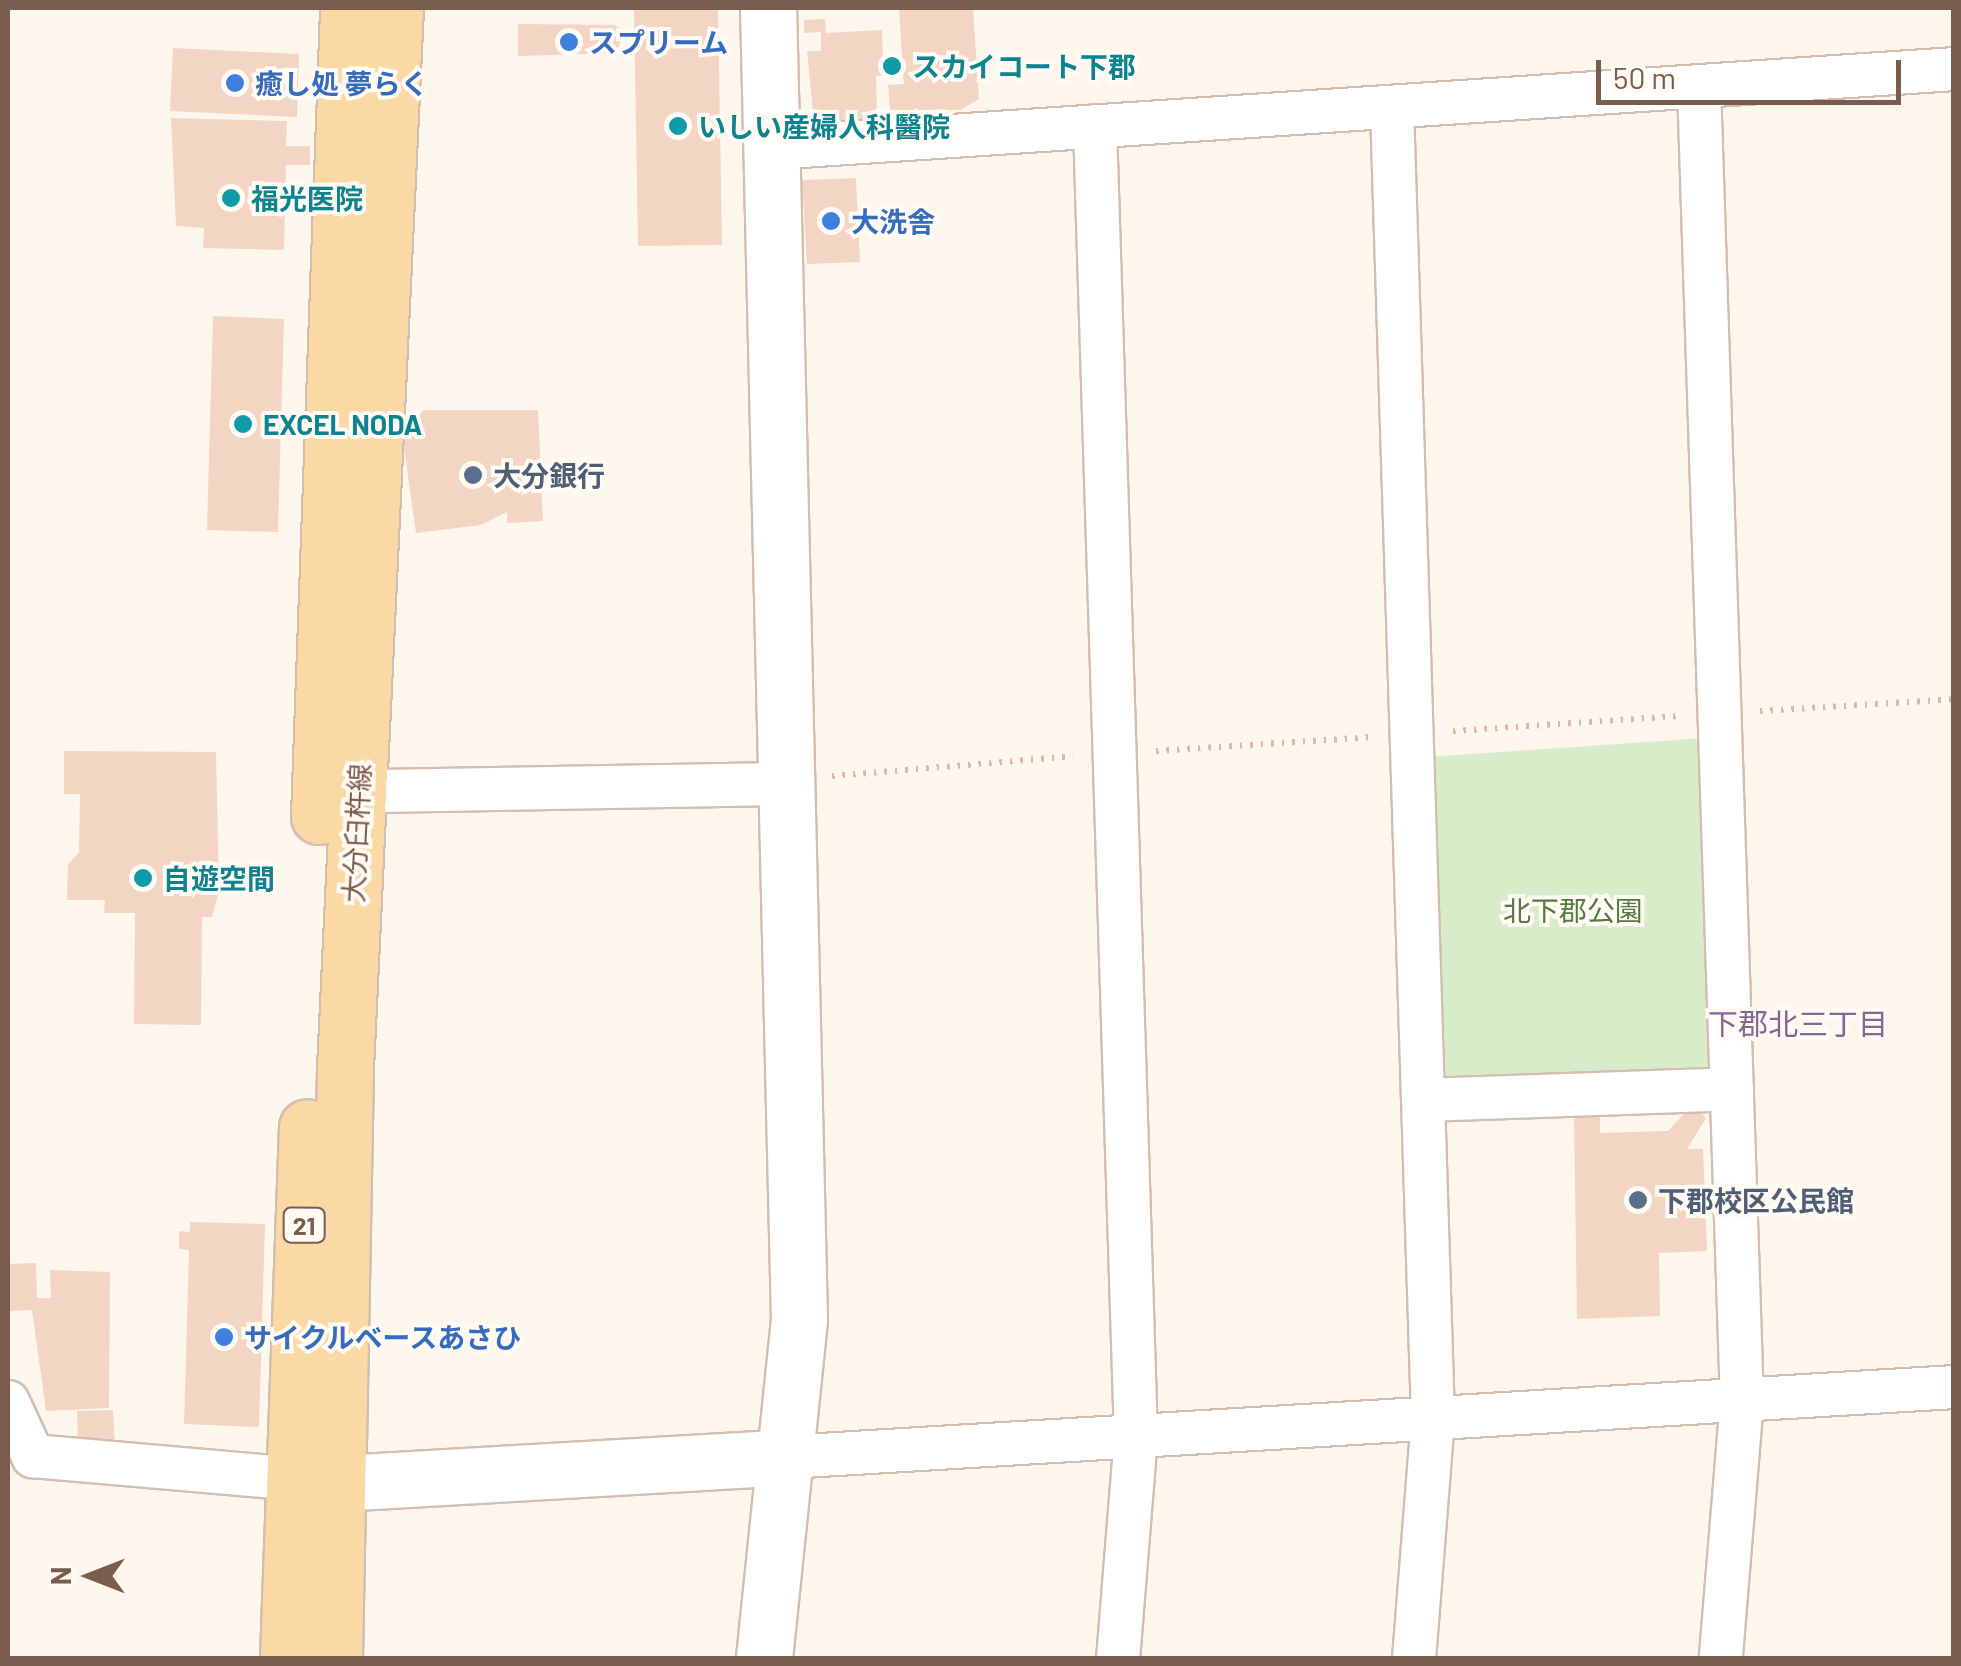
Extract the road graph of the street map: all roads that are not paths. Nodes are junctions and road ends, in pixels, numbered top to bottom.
1 (348, 8) edge
2 (395, 8) edge
3 (768, 8) edge
4 (1954, 69) edge
5 (1699, 86) junction
6 (1392, 107) junction
7 (1095, 126) junction
8 (772, 148) junction
9 (789, 784) junction
10 (338, 792) junction
11 (1732, 1088) junction
12 (1423, 1100) junction
13 (1954, 1387) edge
14 (1742, 1400) junction
15 (8, 1402) edge
16 (1433, 1418) junction
17 (1136, 1436) junction
18 (787, 1457) junction
19 (317, 1481) junction
20 (288, 1658) edge
21 (334, 1658) edge
22 (764, 1658) edge
23 (1118, 1658) edge
24 (1414, 1658) edge
25 (1721, 1658) edge

1 - 10 main road, 大分臼杵線 / 21
2 - 10 main road, 大分臼杵線 / 21
3 - 8 street
4 - 5 street
5 - 6 street
5 - 11 street
6 - 7 street
6 - 12 street
7 - 8 street
7 - 17 street
8 - 9 street
9 - 10 street
9 - 18 street
10 - 19 main road, 大分臼杵線 / 21
11 - 12 street
11 - 14 street
12 - 16 street
13 - 14 street
14 - 16 street
14 - 25 street
15 - 19 street
16 - 17 street
16 - 24 street
17 - 18 street
17 - 23 street
18 - 19 street
18 - 22 street
19 - 20 main road, 大分臼杵線 / 21
19 - 21 main road, 大分臼杵線 / 21

